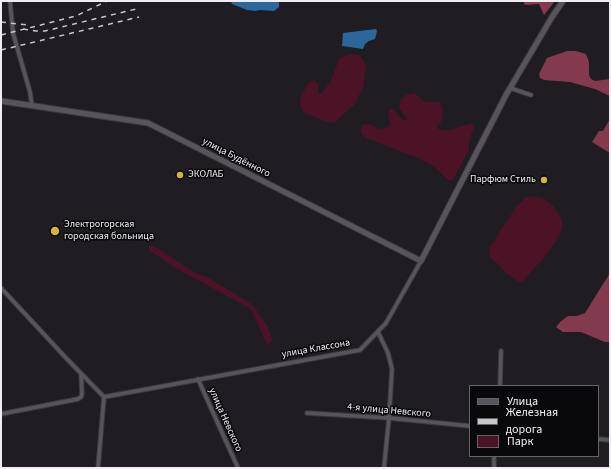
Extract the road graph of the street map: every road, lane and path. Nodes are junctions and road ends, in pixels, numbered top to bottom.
1 (10, 1) edge
2 (563, 1) edge
3 (510, 88) junction
4 (531, 95) dead end
5 (1, 102) edge
6 (32, 106) junction
7 (421, 261) junction
8 (1, 288) edge
9 (378, 332) junction
10 (502, 351) dead end
11 (81, 374) junction
12 (198, 379) junction
13 (500, 385) edge
14 (104, 397) junction
15 (307, 413) dead end
16 (1, 414) edge
17 (389, 418) junction
18 (469, 426) edge
19 (599, 439) edge
20 (610, 440) edge
21 (494, 457) edge
22 (98, 468) edge
23 (238, 468) edge
24 (384, 468) edge
25 (494, 468) edge

1 - 6 street
2 - 3 street, улица Классона
3 - 4 street
3 - 7 street, улица Классона
5 - 6 street, улица Будённого
6 - 7 street, улица Будённого
7 - 9 street, улица Классона
8 - 11 street
9 - 12 street, улица Классона
9 - 17 street
10 - 13 street
11 - 14 street
11 - 16 street
12 - 14 street, улица Классона
12 - 23 street, улица Невского
14 - 22 street
15 - 17 street, 4-я улица Невского
17 - 18 street, 4-я улица Невского
17 - 24 street
19 - 20 street
21 - 25 street

